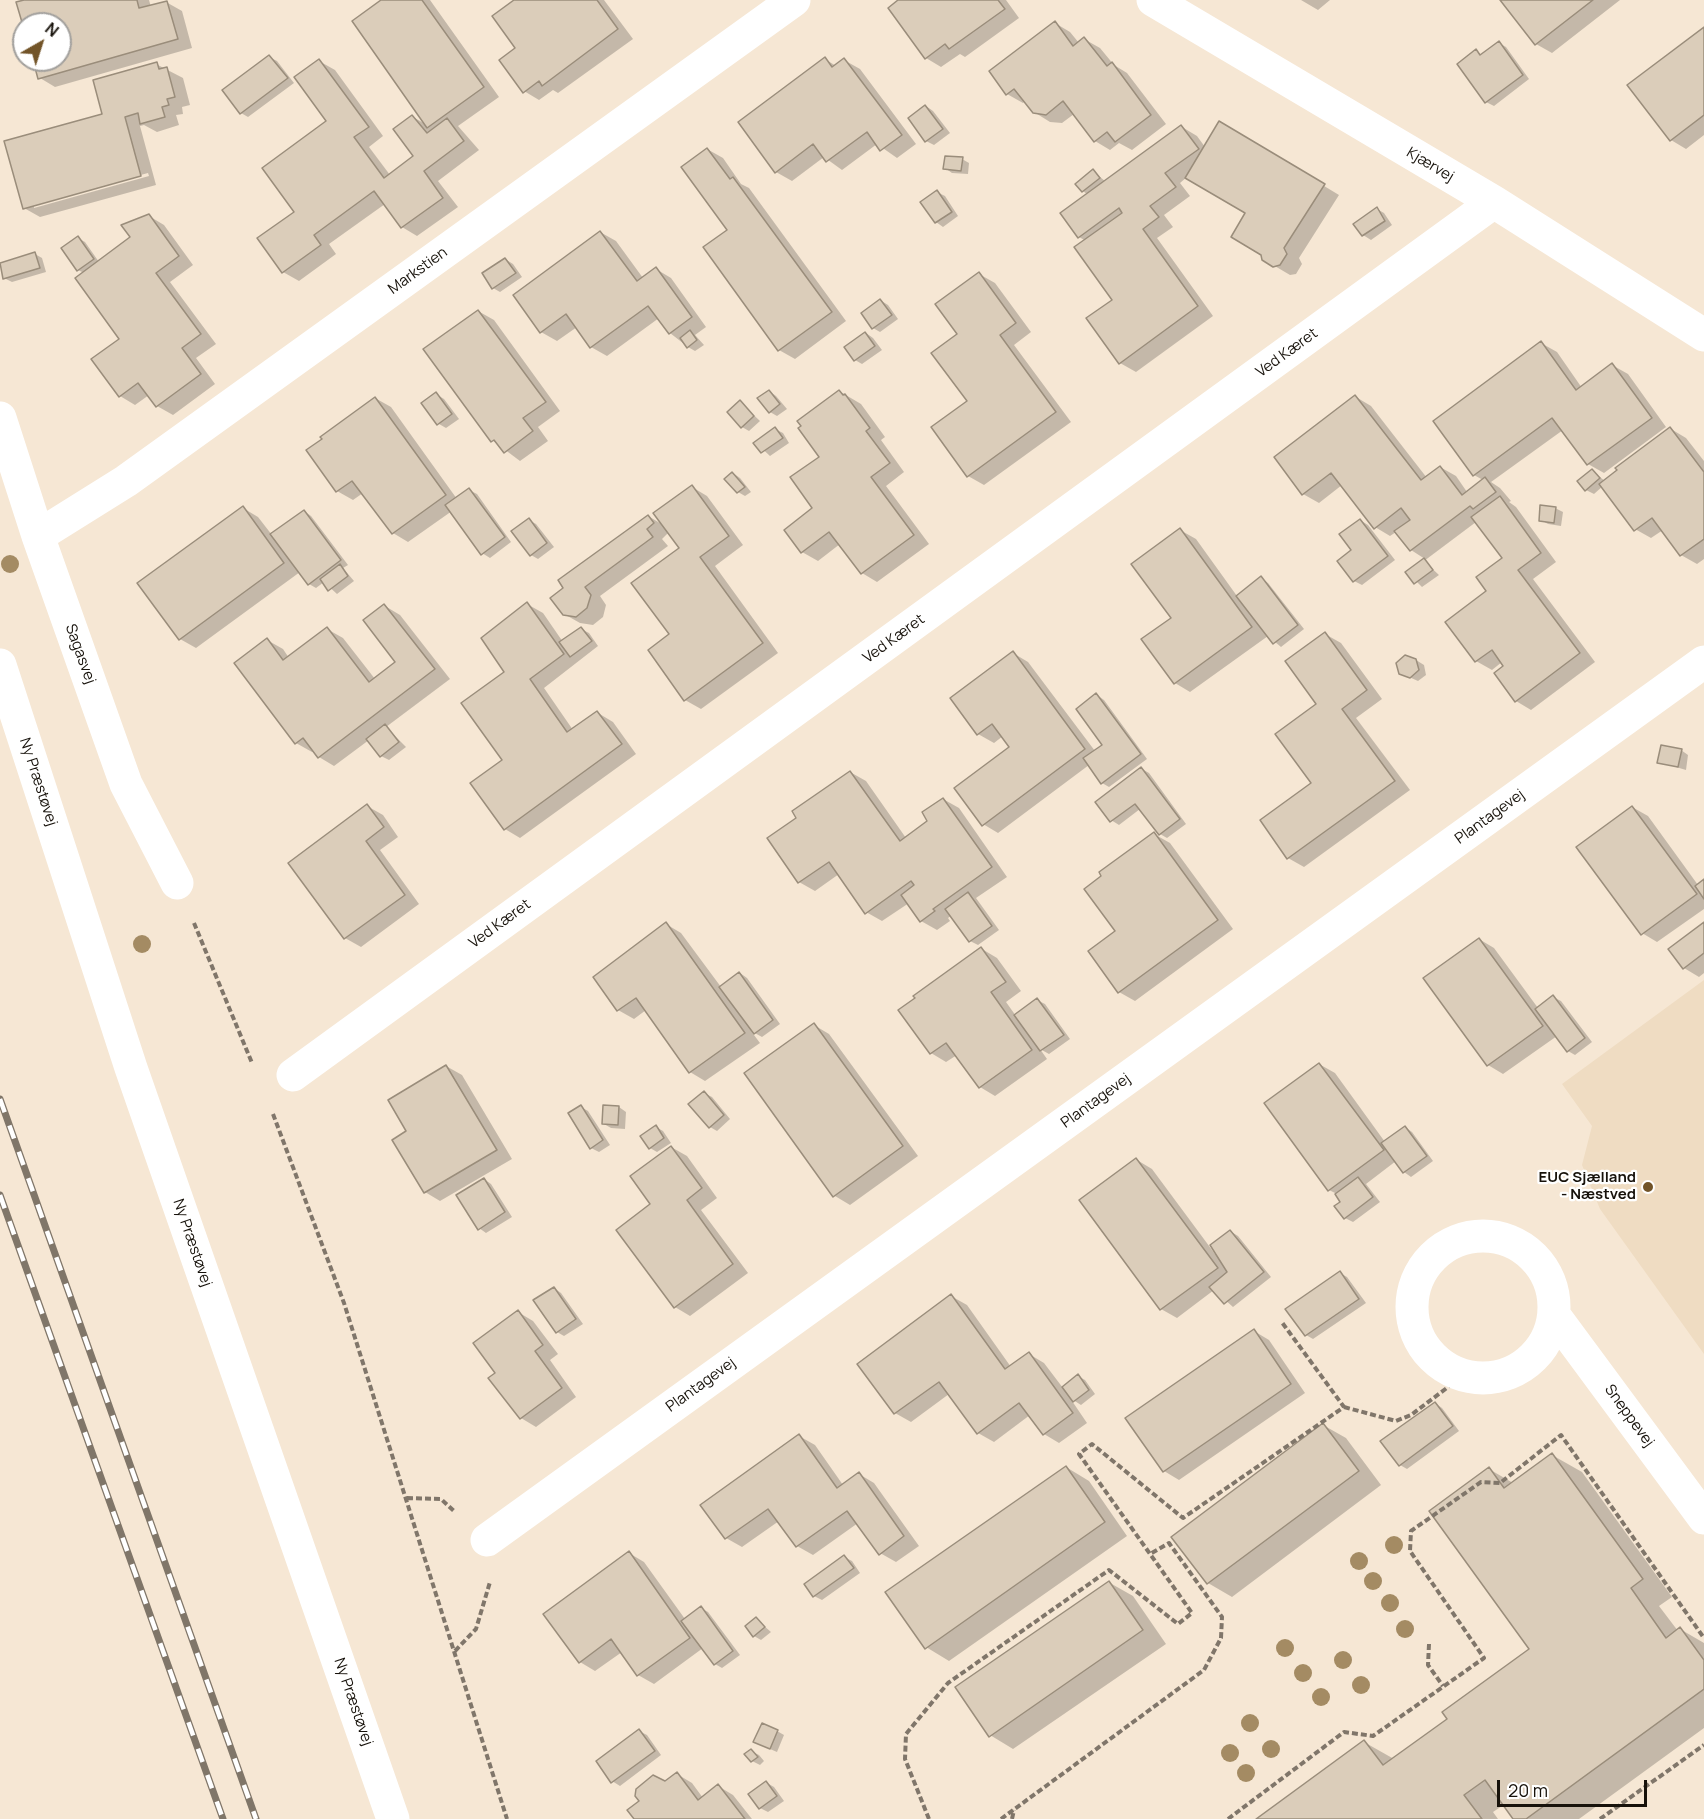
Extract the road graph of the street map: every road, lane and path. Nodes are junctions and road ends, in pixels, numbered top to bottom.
1 (794, 0) edge
2 (1153, 0) edge
3 (1494, 202) junction
4 (1704, 335) edge
5 (0, 417) edge
6 (38, 536) junction
7 (1704, 662) edge
8 (0, 665) edge
9 (177, 883) joint
10 (253, 1065) dead end
11 (293, 1075) dead end
12 (270, 1108) dead end
13 (1554, 1315) junction
14 (1281, 1320) dead end
15 (1464, 1375) junction
16 (1344, 1407) junction
17 (407, 1498) junction
18 (1704, 1518) edge
19 (487, 1540) junction
20 (1150, 1554) junction
21 (1704, 1638) edge
22 (1429, 1644) dead end
23 (455, 1651) junction
24 (1443, 1687) junction
25 (1704, 1745) edge
26 (1015, 1809) junction
27 (393, 1819) edge
28 (507, 1819) edge
29 (929, 1819) edge
30 (1001, 1819) edge
31 (1012, 1819) edge
32 (1228, 1819) edge
33 (1600, 1819) edge

1 - 6 street, Markstien
2 - 3 street, Kjærvej
3 - 4 street, Kjærvej
3 - 11 street, Ved Kæret
5 - 6 street, Sagasvej
6 - 9 street, Sagasvej
7 - 19 street, Plantagevej
8 - 27 street, Ny Præstøvej
9 - 10 path
12 - 17 path
13 - 15 street, Sneppevej
13 - 15 street, Sneppevej
13 - 18 street, Sneppevej
14 - 16 path
15 - 16 path
16 - 20 path
17 - 19 path
17 - 23 path
19 - 23 path
20 - 26 path
20 - 29 path
21 - 24 path
22 - 24 path
23 - 28 path
24 - 32 path
25 - 33 path
26 - 30 path
26 - 31 path

